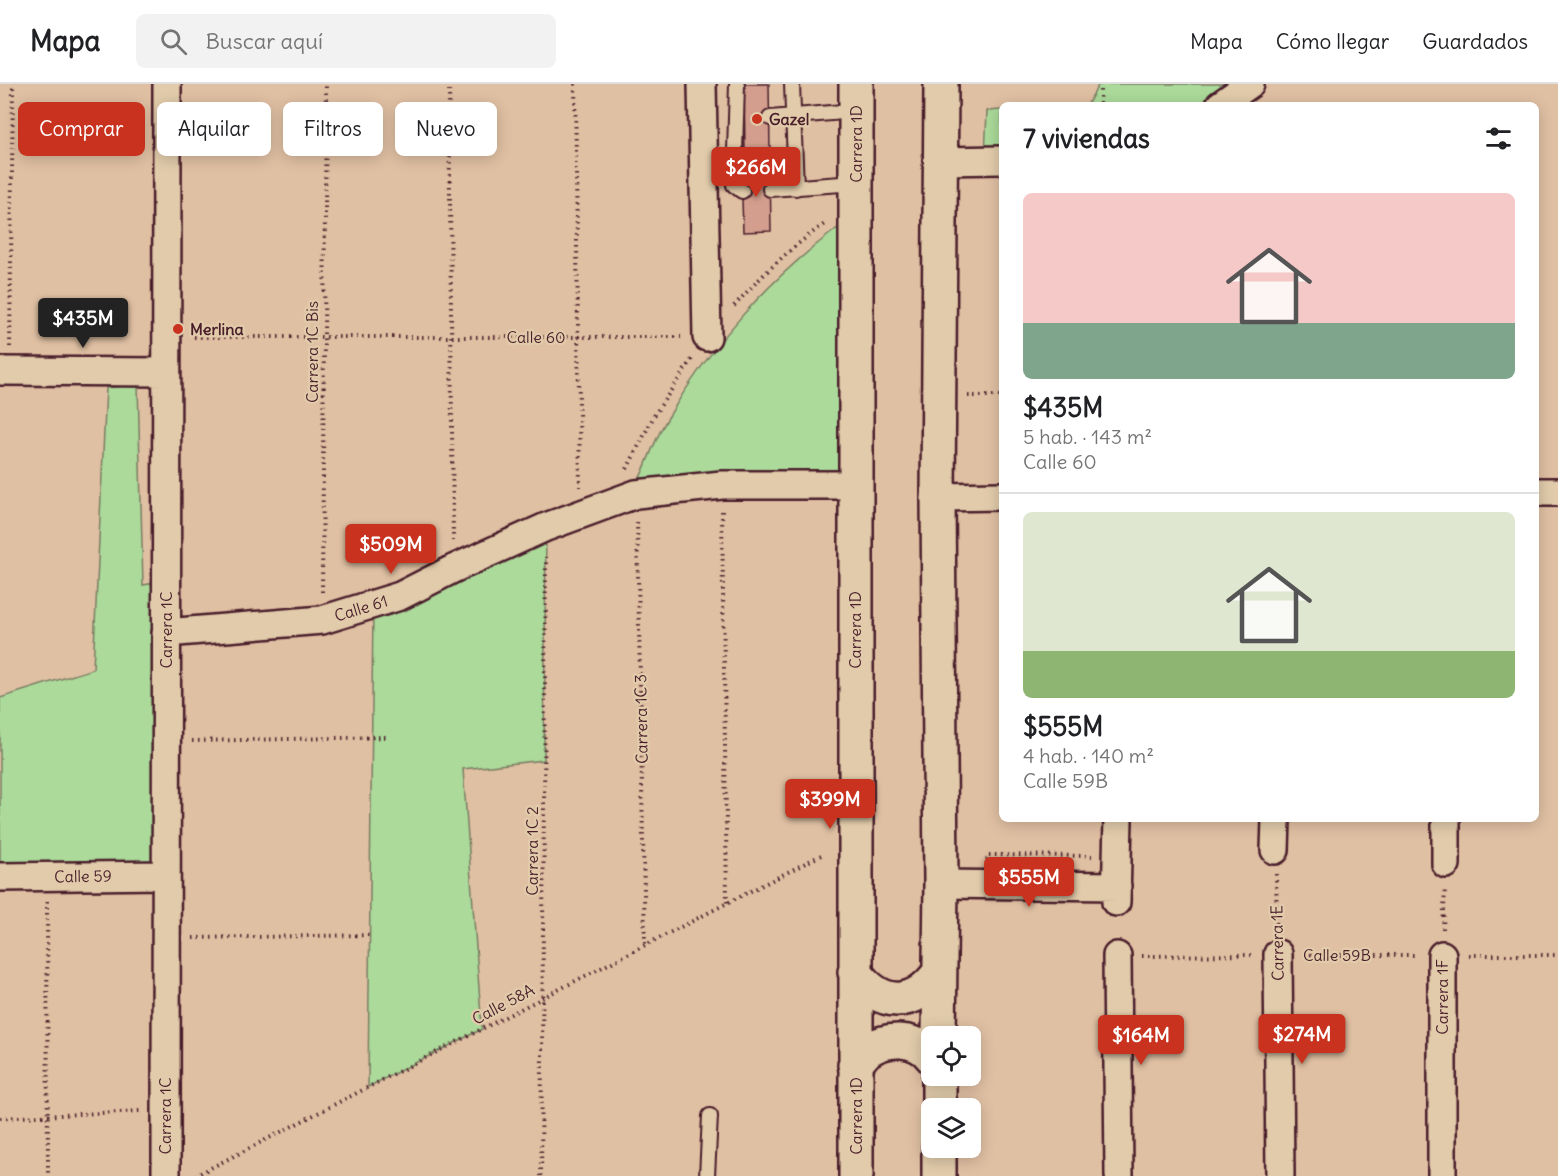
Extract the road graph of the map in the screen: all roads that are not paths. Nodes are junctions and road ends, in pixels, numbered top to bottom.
1 (166, 84) edge
2 (702, 84) edge
3 (737, 84) edge
4 (792, 84) edge
5 (941, 84) edge
6 (1250, 84) edge
7 (856, 97) edge
8 (1224, 102) edge
9 (793, 116) junction
10 (770, 118) dead end
11 (999, 160) edge
12 (940, 161) junction
13 (795, 188) junction
14 (770, 189) dead end
15 (742, 191) dead end
16 (856, 196) junction
17 (707, 336) road end
18 (5, 371) edge
19 (166, 372) junction
20 (855, 485) junction
21 (1539, 492) edge
22 (1558, 492) edge
23 (999, 496) edge
24 (938, 497) junction
25 (166, 633) junction
26 (1118, 822) edge
27 (1276, 822) edge
28 (1446, 822) edge
29 (1275, 850) road end
30 (1446, 864) road end
31 (165, 875) junction
32 (0, 877) edge
33 (941, 884) junction
34 (1278, 954) road end
35 (1442, 955) road end
36 (1117, 956) road end
37 (855, 972) junction
38 (939, 972) junction
39 (939, 1026) edge
40 (921, 1049) edge
41 (855, 1065) junction
42 (710, 1116) dead end
43 (939, 1158) edge
44 (166, 1176) edge
45 (707, 1176) edge
46 (856, 1176) edge
47 (939, 1176) edge
48 (1119, 1176) edge
49 (1280, 1176) edge
50 (1442, 1176) edge

1 - 19 street, Carrera 1C
2 - 17 street
3 - 15 lane
4 - 9 lane
5 - 12 street
6 - 8 street
7 - 9 lane
7 - 16 street, Carrera 1D
9 - 10 lane
9 - 13 lane
11 - 12 street
12 - 24 street
13 - 14 lane
13 - 16 lane
16 - 20 street, Carrera 1D
18 - 19 street
19 - 25 street, Carrera 1C
20 - 25 street, Calle 61
20 - 37 street, Carrera 1D
21 - 22 street
23 - 24 street
24 - 33 street
25 - 31 street, Carrera 1C
26 - 33 street
27 - 29 street
28 - 30 street
31 - 32 street, Calle 59
31 - 44 street, Carrera 1C
33 - 38 street
34 - 49 street, Carrera 1E
35 - 50 street, Carrera 1F
36 - 48 street
37 - 38 street
37 - 41 street, Carrera 1D
38 - 39 street
40 - 41 street
41 - 46 street, Carrera 1D
42 - 45 lane
43 - 47 street

